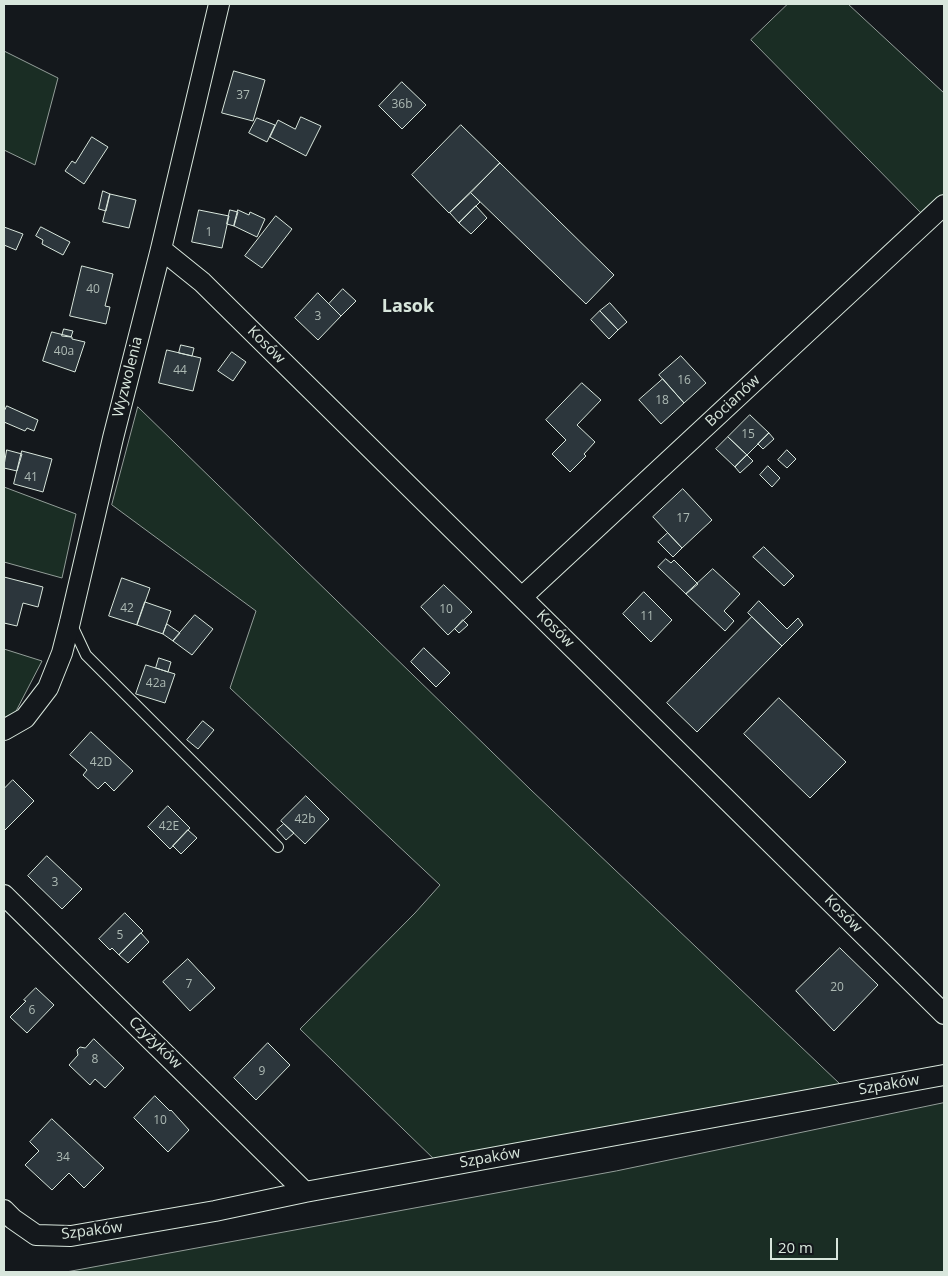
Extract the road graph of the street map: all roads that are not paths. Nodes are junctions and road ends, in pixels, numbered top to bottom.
1 (219, 4) edge
2 (944, 205) edge
3 (161, 249) junction
4 (522, 597) junction
5 (70, 622) junction
6 (4, 730) edge
7 (278, 846) dead end
8 (4, 895) edge
9 (944, 1014) edge
10 (944, 1075) edge
11 (305, 1192) junction
12 (4, 1210) edge

1 - 3 street, Wyzwolenia
2 - 4 street, Bocianów
3 - 4 street, Kosów
3 - 5 street, Wyzwolenia
4 - 9 street, Kosów
5 - 6 street, Wyzwolenia
5 - 7 lane
8 - 11 street, Czyżyków
10 - 11 street, Szpaków
11 - 12 street, Szpaków

